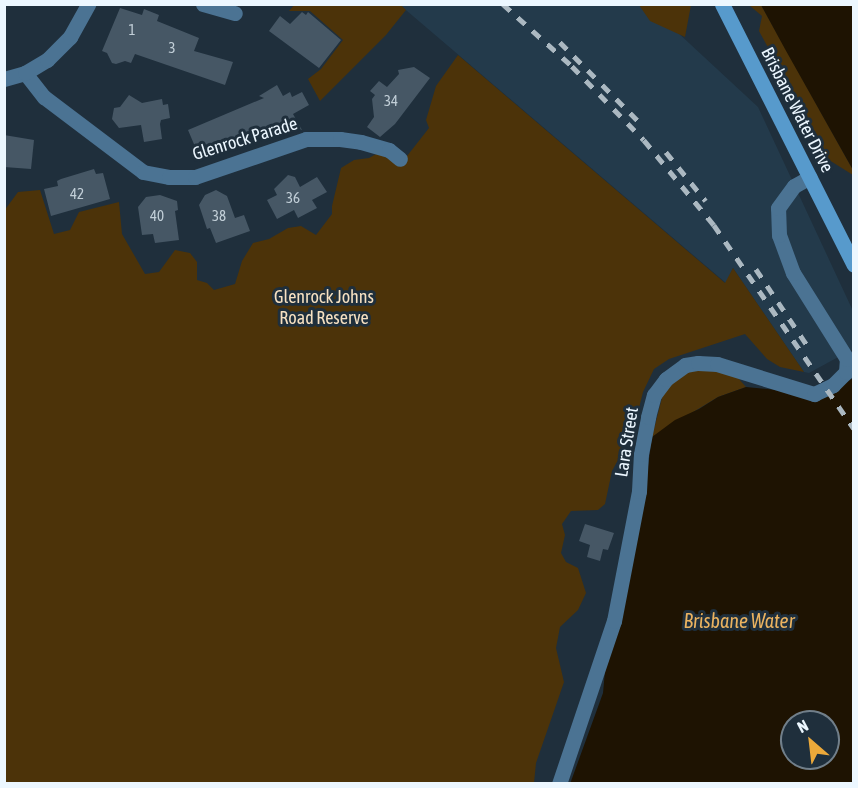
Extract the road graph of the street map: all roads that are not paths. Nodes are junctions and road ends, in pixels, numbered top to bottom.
1 (88, 4) edge
2 (202, 4) edge
3 (722, 4) edge
4 (236, 13) dead end
5 (25, 73) junction
6 (4, 79) edge
7 (400, 159) dead end
8 (810, 177) junction
9 (854, 265) edge
10 (559, 783) edge

1 - 5 street
2 - 4 street
3 - 8 main road, Brisbane Water Drive
5 - 6 street
5 - 7 street, Glenrock Parade
8 - 9 main road, Brisbane Water Drive
8 - 10 street, Lara Street

